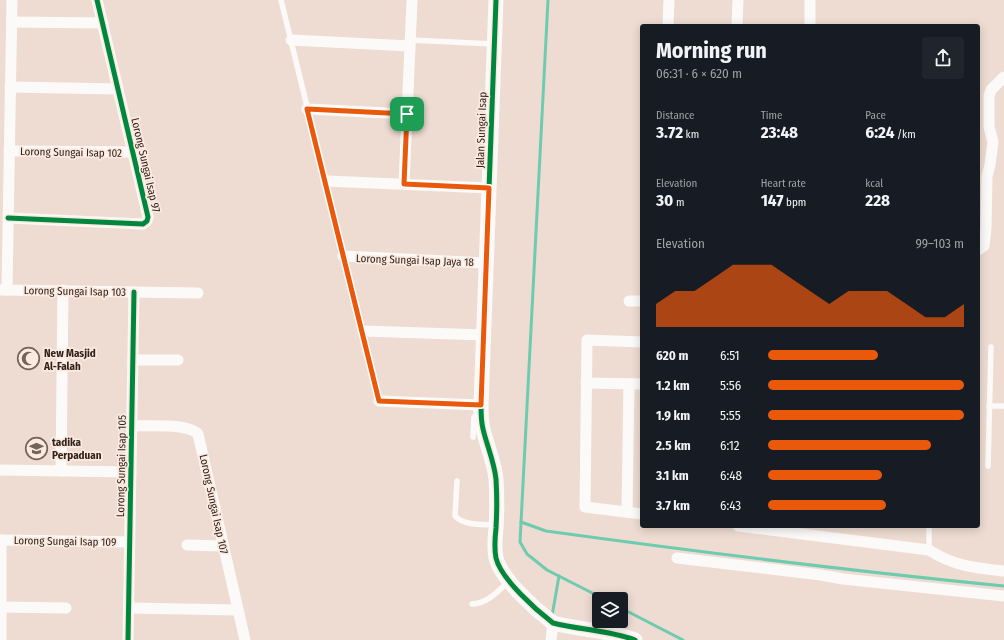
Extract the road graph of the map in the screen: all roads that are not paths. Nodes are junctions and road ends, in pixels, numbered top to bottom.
1 (12, 0) edge
2 (97, 0) edge
3 (281, 0) edge
4 (412, 0) edge
5 (496, 0) edge
6 (669, 0) edge
7 (738, 0) edge
8 (810, 0) edge
9 (12, 22) junction
10 (103, 23) junction
11 (668, 24) edge
12 (737, 24) edge
13 (810, 24) edge
14 (291, 40) junction
15 (410, 43) junction
16 (494, 44) junction
17 (1004, 77) edge
18 (10, 87) junction
19 (118, 89) junction
20 (307, 109) junction
21 (407, 114) junction
22 (9, 151) junction
23 (133, 152) junction
24 (326, 181) junction
25 (404, 184) junction
26 (489, 188) junction
27 (8, 218) junction
28 (980, 249) edge
29 (343, 256) junction
30 (486, 263) junction
31 (4, 290) edge
32 (63, 290) junction
33 (134, 292) junction
34 (198, 293) dead end
35 (629, 301) dead end
36 (640, 301) edge
37 (362, 331) junction
38 (484, 335) junction
39 (640, 342) edge
40 (991, 347) dead end
41 (133, 360) junction
42 (178, 360) dead end
43 (586, 383) junction
44 (628, 384) junction
45 (640, 384) edge
46 (379, 401) joint
47 (989, 406) junction
48 (1004, 406) edge
49 (481, 408) junction
50 (132, 426) junction
51 (473, 437) dead end
52 (988, 466) dead end
53 (0, 470) edge
54 (61, 471) junction
55 (131, 472) junction
56 (457, 481) dead end
57 (627, 512) junction
58 (640, 514) edge
59 (496, 525) junction
60 (771, 528) edge
61 (929, 528) edge
62 (800, 530) edge
63 (0, 540) edge
64 (129, 542) junction
65 (187, 545) dead end
66 (223, 546) junction
67 (929, 550) junction
68 (677, 558) dead end
69 (1004, 571) edge
70 (509, 581) junction
71 (1004, 596) edge
72 (472, 604) dead end
73 (1, 606) junction
74 (66, 608) dead end
75 (129, 608) junction
76 (238, 610) junction
77 (553, 623) junction
78 (1, 640) edge
79 (128, 640) edge
80 (245, 640) edge
81 (551, 640) edge
82 (635, 640) edge

1 - 9 street
2 - 10 street, Lorong Sungai Isap 97
3 - 14 lane
4 - 15 street
5 - 16 street, Jalan Sungai Isap
6 - 11 street
7 - 12 street
8 - 13 street
9 - 10 street
9 - 18 street
10 - 19 street, Lorong Sungai Isap 97
14 - 15 street
14 - 20 lane
15 - 16 lane
15 - 21 street
16 - 26 street, Jalan Sungai Isap
17 - 28 street
18 - 19 street
18 - 22 street
19 - 23 street, Lorong Sungai Isap 97
20 - 21 street
20 - 24 lane
21 - 25 street
22 - 23 street, Lorong Sungai Isap 102
22 - 27 street
23 - 27 street, Lorong Sungai Isap 97
24 - 25 street
24 - 29 lane
25 - 26 street
26 - 30 street, Jalan Sungai Isap
27 - 31 street
29 - 30 street, Lorong Sungai Isap Jaya 18
29 - 37 lane
30 - 38 street, Jalan Sungai Isap
31 - 32 street, Lorong Sungai Isap 103
32 - 33 street, Lorong Sungai Isap 103
32 - 54 street
33 - 34 street, Lorong Sungai Isap 103
33 - 41 street, Lorong Sungai Isap 105
35 - 36 street
37 - 38 street
37 - 46 lane
38 - 49 street, Jalan Sungai Isap
39 - 43 street
40 - 47 lane
41 - 42 street
41 - 50 street, Lorong Sungai Isap 105
43 - 44 street
43 - 57 street
44 - 45 street
44 - 57 street
46 - 49 street
47 - 48 lane
47 - 52 lane
49 - 51 lane
49 - 59 street, Jalan Sungai Isap
50 - 55 street, Lorong Sungai Isap 105
50 - 66 street, Lorong Sungai Isap 107
53 - 54 street
54 - 55 street
55 - 64 street, Lorong Sungai Isap 105
56 - 59 lane
57 - 58 street
59 - 70 street, Jalan Sungai Isap
60 - 62 street
61 - 67 lane
62 - 67 street
63 - 64 street, Lorong Sungai Isap 109
63 - 73 street
64 - 75 street, Lorong Sungai Isap 105
65 - 66 street
66 - 76 street, Lorong Sungai Isap 107
67 - 69 street
68 - 71 street
70 - 72 lane
70 - 77 street, Jalan Sungai Isap
73 - 74 street
73 - 78 street
75 - 76 street
75 - 79 street, Lorong Sungai Isap 105
76 - 80 street, Lorong Sungai Isap 107
77 - 81 street
77 - 82 street

